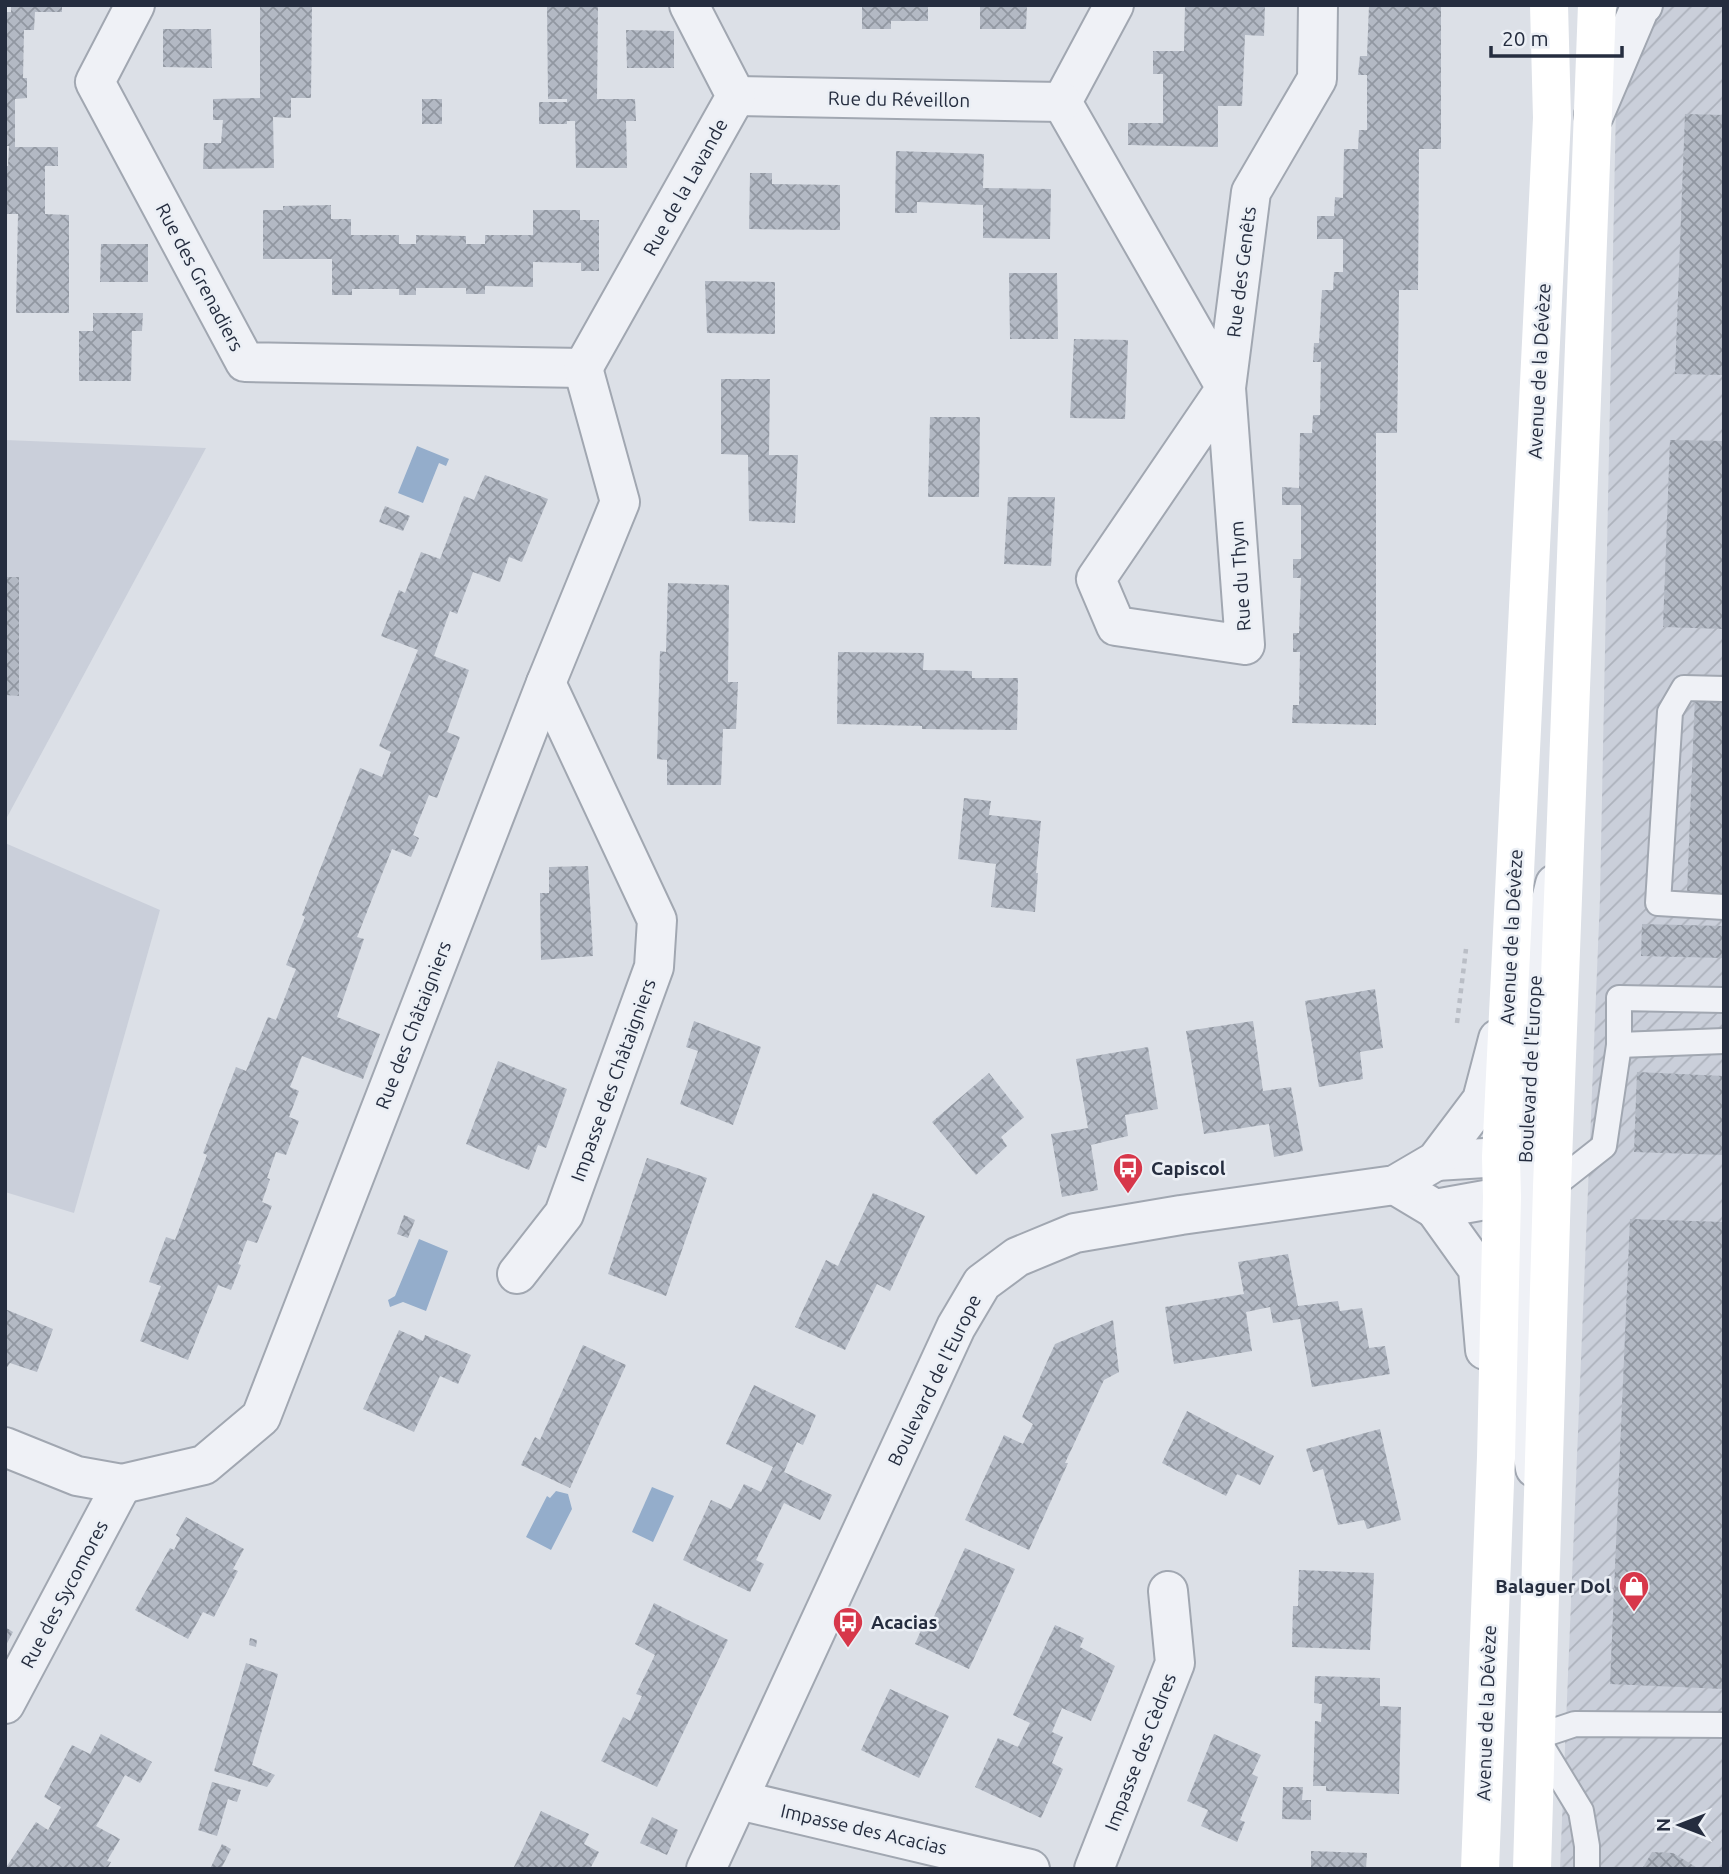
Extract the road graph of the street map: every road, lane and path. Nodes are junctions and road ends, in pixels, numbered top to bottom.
1 (135, 5) edge
2 (689, 5) edge
3 (1114, 5) edge
4 (1318, 5) edge
5 (1549, 5) edge
6 (1597, 5) edge
7 (1638, 6) edge
8 (736, 96) junction
9 (1062, 102) junction
10 (1594, 115) junction
11 (583, 368) junction
12 (1226, 388) junction
13 (545, 683) junction
14 (1724, 689) edge
15 (1724, 907) edge
16 (1508, 999) junction
17 (1724, 1000) edge
18 (1724, 1041) edge
19 (1619, 1045) junction
20 (1436, 1161) junction
21 (1520, 1180) junction
22 (1395, 1185) junction
23 (1435, 1209) junction
24 (517, 1274) dead end
25 (5, 1447) edge
26 (1496, 1457) junction
27 (122, 1483) junction
28 (1168, 1591) dead end
29 (5, 1704) edge
30 (1724, 1725) edge
31 (1536, 1737) junction
32 (739, 1800) junction
33 (706, 1869) edge
34 (1030, 1869) edge
35 (1094, 1869) edge
36 (1480, 1869) edge
37 (1532, 1869) edge
38 (1587, 1869) edge

1 - 11 street, Rue des Grenadiers
2 - 8 street, Rue de la Lavande
3 - 9 street
4 - 12 street, Rue des Genêts
5 - 16 main road, Avenue de la Dévèze
6 - 10 main road, Avenue de la Dévèze
7 - 10 street
8 - 9 street, Rue du Réveillon
8 - 11 street, Rue de la Lavande
9 - 12 street, Rue du Thym
10 - 21 main road, Avenue de la Dévèze
11 - 13 street, Rue des Châtaigniers
12 - 12 street, Rue du Thym
13 - 24 street, Impasse des Châtaigniers
13 - 27 street, Rue des Châtaigniers
14 - 15 lane
16 - 20 street, Boulevard de l'Europe
16 - 21 main road, Avenue de la Dévèze
17 - 19 lane
18 - 19 lane
19 - 21 lane
20 - 21 street, Boulevard de l'Europe
20 - 22 street, Boulevard de l'Europe
21 - 23 street
21 - 26 main road, Avenue de la Dévèze
21 - 31 main road, Avenue de la Dévèze
22 - 23 street
22 - 32 street, Boulevard de l'Europe
23 - 26 street
25 - 27 street, Rue des Châtaigniers
26 - 36 main road, Avenue de la Dévèze
27 - 29 street, Rue des Sycomores
28 - 35 street, Impasse des Cèdres
30 - 31 lane
31 - 37 main road, Avenue de la Dévèze
31 - 38 lane
32 - 33 street, Boulevard de l'Europe
32 - 34 street, Impasse des Acacias

